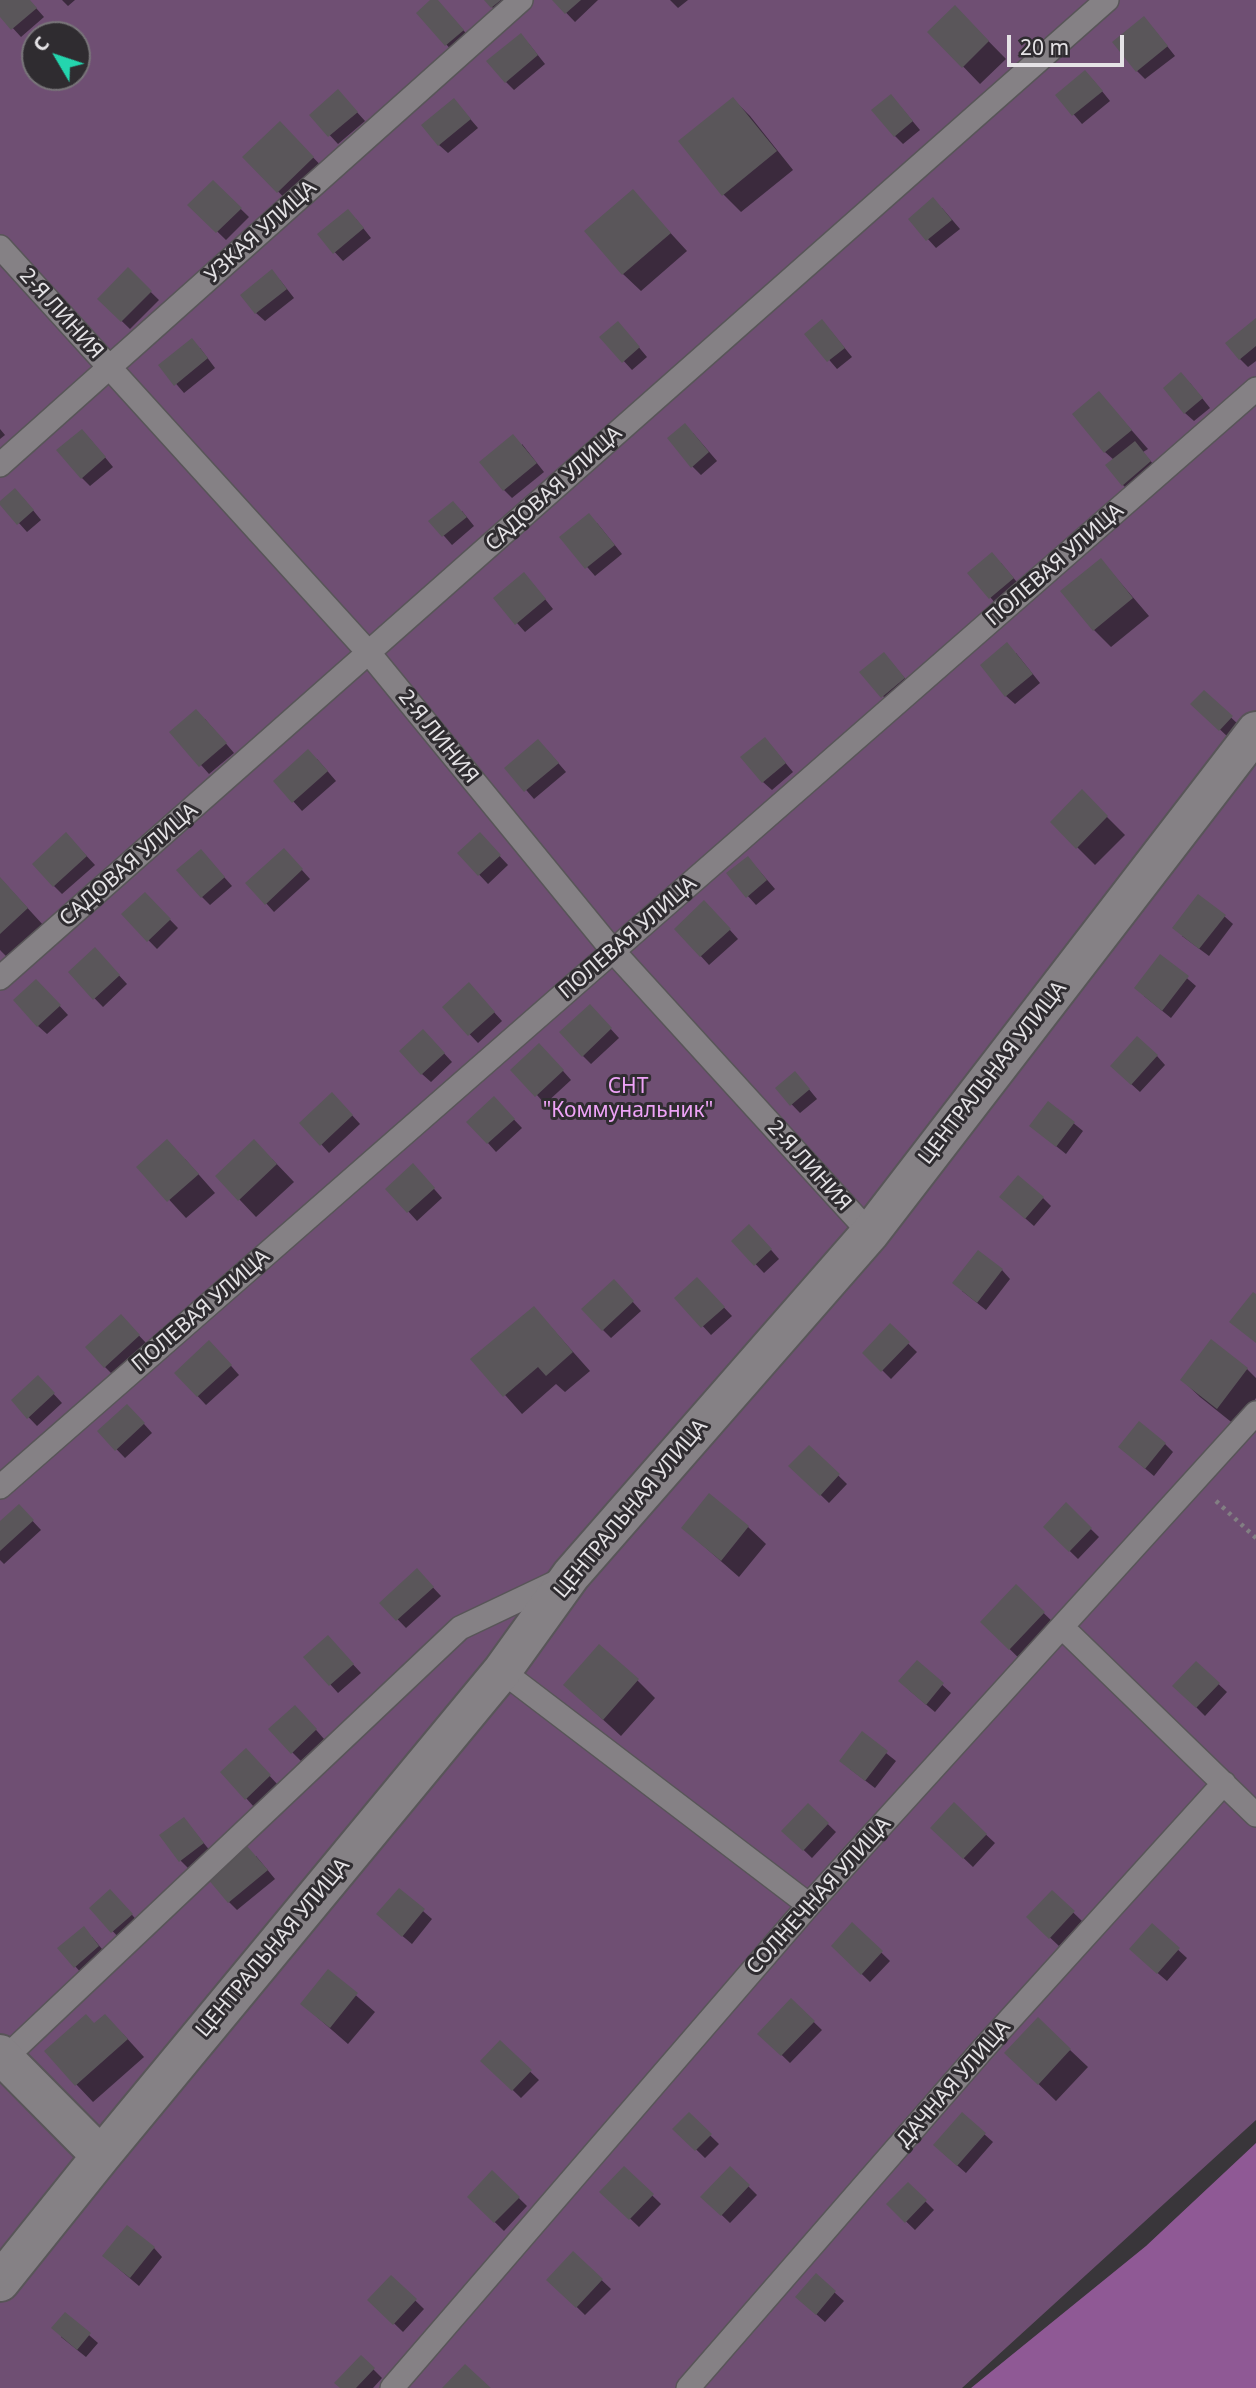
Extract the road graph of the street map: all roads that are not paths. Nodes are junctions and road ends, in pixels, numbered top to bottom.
1 (521, 0) edge
2 (1107, 0) edge
3 (0, 247) edge
4 (109, 367) junction
5 (1256, 390) edge
6 (0, 465) edge
7 (369, 653) junction
8 (1256, 731) edge
9 (613, 951) junction
10 (0, 978) edge
11 (870, 1233) junction
12 (1256, 1413) edge
13 (0, 1487) edge
14 (571, 1575) junction
15 (1062, 1627) junction
16 (502, 1671) junction
17 (1224, 1783) junction
18 (1256, 1815) edge
19 (809, 1905) junction
20 (2, 2056) edge
21 (101, 2156) junction
22 (0, 2282) edge
23 (392, 2388) edge
24 (688, 2388) edge

1 - 4 lane, УЗКАЯ УЛИЦА
2 - 7 lane, САДОВАЯ УЛИЦА
3 - 4 lane, 2-Я ЛИНИЯ
4 - 6 lane, УЗКАЯ УЛИЦА
4 - 7 lane, 2-Я ЛИНИЯ
5 - 9 lane, ПОЛЕВАЯ УЛИЦА
7 - 9 lane, 2-Я ЛИНИЯ
7 - 10 lane, САДОВАЯ УЛИЦА
8 - 11 street, ЦЕНТРАЛЬНАЯ УЛИЦА
9 - 11 lane, 2-Я ЛИНИЯ
9 - 13 lane, ПОЛЕВАЯ УЛИЦА
11 - 14 street, ЦЕНТРАЛЬНАЯ УЛИЦА
12 - 15 lane, СОЛНЕЧНАЯ УЛИЦА
14 - 16 street, ЦЕНТРАЛЬНАЯ УЛИЦА
14 - 20 lane
15 - 17 lane
15 - 19 lane, СОЛНЕЧНАЯ УЛИЦА
16 - 19 lane
16 - 21 street, ЦЕНТРАЛЬНАЯ УЛИЦА
17 - 18 lane
17 - 24 lane, ДАЧНАЯ УЛИЦА
19 - 23 lane, СОЛНЕЧНАЯ УЛИЦА
20 - 21 street
21 - 22 street, ЦЕНТРАЛЬНАЯ УЛИЦА

